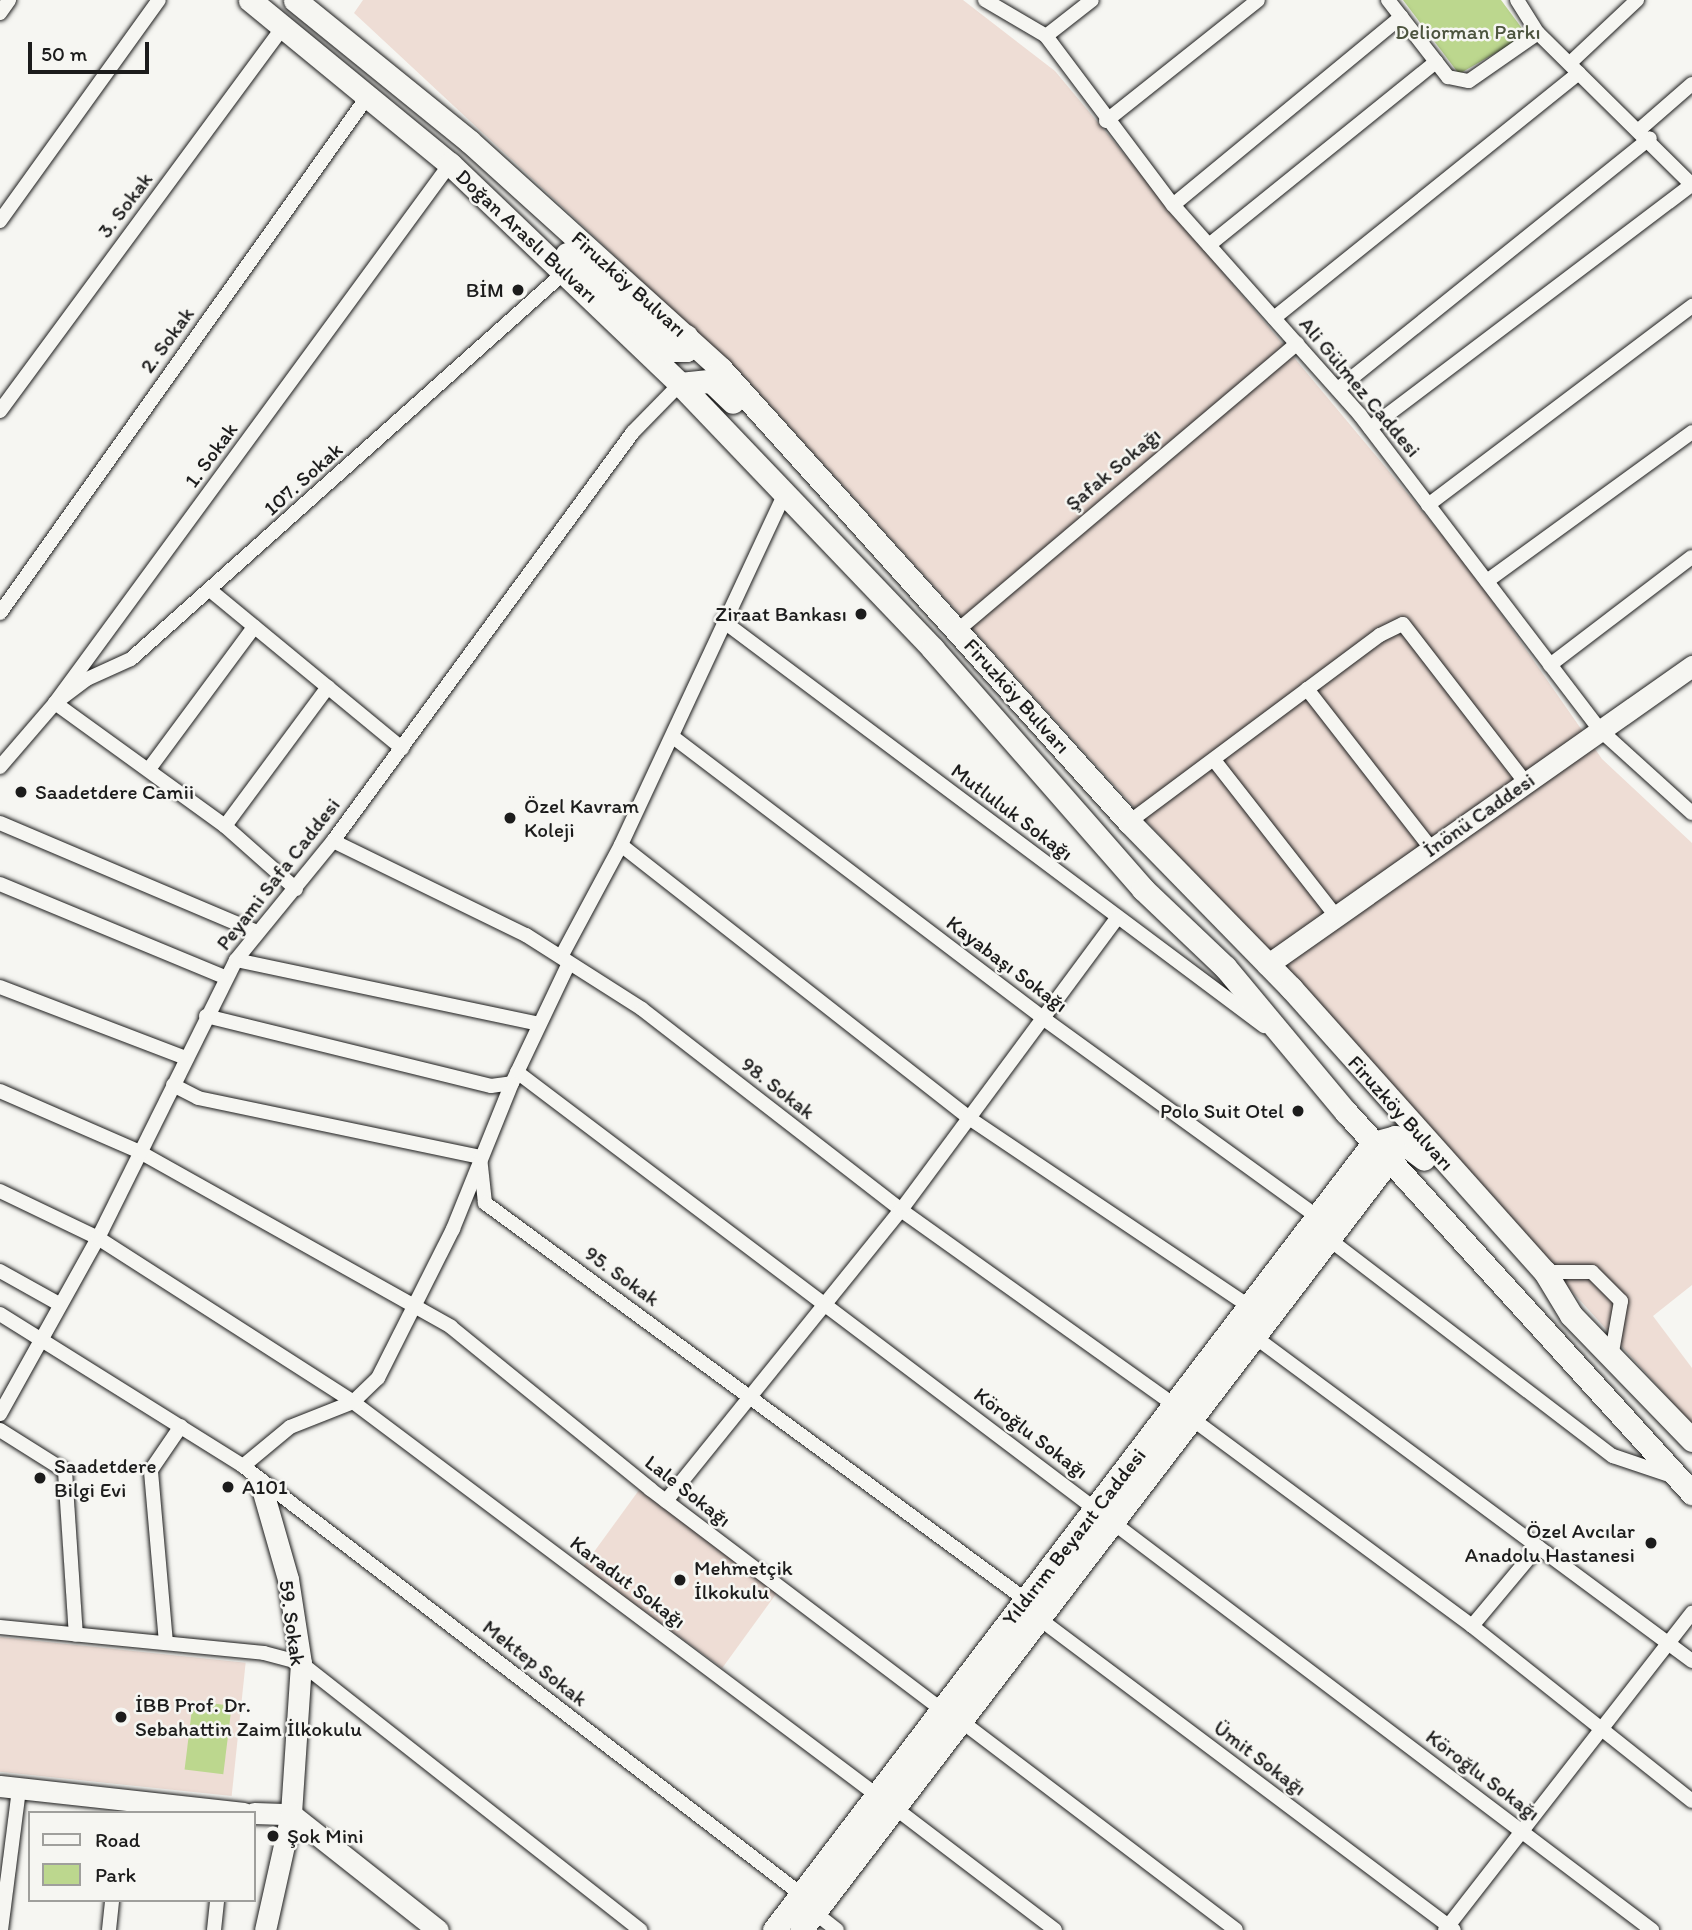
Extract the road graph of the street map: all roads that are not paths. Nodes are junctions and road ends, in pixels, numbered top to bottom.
1 (9, 0) edge
2 (159, 0) edge
3 (250, 0) edge
4 (295, 0) edge
5 (985, 0) edge
6 (1092, 0) edge
7 (1258, 0) edge
8 (1388, 0) edge
9 (1517, 0) edge
10 (1637, 0) edge
11 (0, 13) edge
12 (1401, 17) junction
13 (284, 26) junction
14 (1538, 33) junction
15 (1046, 36) junction
16 (1436, 62) junction
17 (1575, 68) junction
18 (1692, 84) edge
19 (370, 93) junction
20 (1107, 121) junction
21 (1644, 134) junction
22 (450, 164) junction
23 (1692, 185) edge
24 (1173, 205) junction
25 (0, 221) edge
26 (537, 243) junction
27 (1209, 245) junction
28 (567, 270) junction
29 (1692, 306) edge
30 (1274, 318) junction
31 (686, 336) junction
32 (1297, 344) junction
33 (680, 384) junction
34 (1338, 389) junction
35 (662, 406) junction
36 (0, 411) edge
37 (706, 411) junction
38 (1370, 428) junction
39 (1692, 432) edge
40 (801, 456) junction
41 (785, 493) junction
42 (1428, 505) junction
43 (1692, 557) edge
44 (1487, 582) junction
45 (210, 590) junction
46 (0, 613) edge
47 (723, 621) junction
48 (254, 627) junction
49 (958, 630) junction
50 (1550, 665) junction
51 (1692, 666) edge
52 (328, 687) junction
53 (1307, 689) junction
54 (55, 703) junction
55 (1600, 730) junction
56 (673, 737) junction
57 (402, 748) junction
58 (1214, 760) junction
59 (0, 767) edge
60 (149, 769) junction
61 (1525, 782) junction
62 (1692, 813) edge
63 (1129, 822) junction
64 (0, 823) edge
65 (225, 826) junction
66 (333, 841) junction
67 (621, 845) junction
68 (1431, 848) junction
69 (0, 884) edge
70 (296, 889) junction
71 (1335, 915) junction
72 (1117, 918) junction
73 (257, 932) junction
74 (236, 960) junction
75 (565, 960) junction
76 (1267, 964) junction
77 (225, 977) junction
78 (0, 987) edge
79 (1260, 1013) junction
80 (206, 1016) junction
81 (1040, 1016) junction
82 (535, 1023) junction
83 (1277, 1035) junction
84 (183, 1057) junction
85 (515, 1077) junction
86 (173, 1085) junction
87 (0, 1091) edge
88 (1398, 1112) junction
89 (966, 1116) junction
90 (1401, 1139) junction
91 (1373, 1143) junction
92 (138, 1151) junction
93 (480, 1157) junction
94 (1390, 1162) junction
95 (0, 1191) edge
96 (901, 1210) junction
97 (1319, 1218) junction
98 (98, 1238) junction
99 (1330, 1240) junction
100 (1538, 1265) junction
101 (0, 1271) edge
102 (823, 1302) junction
103 (59, 1304) junction
104 (412, 1305) junction
105 (1253, 1308) junction
106 (0, 1314) edge
107 (45, 1337) junction
108 (1255, 1337) junction
109 (1611, 1358) junction
110 (748, 1393) junction
111 (6, 1395) edge
112 (353, 1402) junction
113 (1175, 1406) junction
114 (0, 1414) edge
115 (1195, 1421) junction
116 (181, 1426) junction
117 (0, 1430) edge
118 (1692, 1440) edge
119 (243, 1466) junction
120 (261, 1485) junction
121 (1685, 1485) edge
122 (666, 1501) junction
123 (1096, 1509) junction
124 (1115, 1524) junction
125 (1538, 1547) junction
126 (1026, 1600) junction
127 (1692, 1614) edge
128 (1041, 1619) junction
129 (1472, 1626) junction
130 (0, 1627) edge
131 (76, 1634) junction
132 (1669, 1642) junction
133 (166, 1643) junction
134 (1692, 1661) edge
135 (301, 1663) junction
136 (940, 1708) junction
137 (961, 1721) junction
138 (1602, 1732) junction
139 (9, 1787) edge
140 (1692, 1801) edge
141 (887, 1802) junction
142 (123, 1807) edge
143 (209, 1811) edge
144 (256, 1813) edge
145 (290, 1814) junction
146 (1521, 1831) junction
147 (112, 1902) edge
148 (217, 1902) edge
149 (806, 1913) edge
150 (1449, 1929) edge
151 (1, 1930) edge
152 (109, 1930) edge
153 (214, 1930) edge
154 (265, 1930) edge
155 (438, 1930) edge
156 (640, 1930) edge
157 (774, 1930) edge
158 (837, 1930) edge
159 (1055, 1930) edge
160 (1236, 1930) edge
161 (1653, 1930) edge

1 - 11 street
2 - 25 street
3 - 13 main road, Doğan Araslı Bulvarı
4 - 31 main road, Firuzköy Bulvarı
5 - 15 street, Ali Gülmez Caddesi
6 - 15 street
7 - 20 street
8 - 12 street
9 - 14 street
10 - 17 street
12 - 16 street
12 - 24 street
13 - 19 main road, Doğan Araslı Bulvarı
13 - 36 street, 3. Sokak
14 - 16 street
14 - 17 street
15 - 20 street, Ali Gülmez Caddesi
16 - 27 street
17 - 21 street
17 - 30 street
18 - 21 street
19 - 22 main road, Doğan Araslı Bulvarı
19 - 46 street, 2. Sokak
20 - 24 street, Ali Gülmez Caddesi
21 - 23 street
21 - 34 street
22 - 26 main road, Doğan Araslı Bulvarı
22 - 54 street, 1. Sokak
23 - 38 street
24 - 27 street, Ali Gülmez Caddesi
26 - 28 main road, Doğan Araslı Bulvarı
26 - 31 main road
27 - 30 street, Ali Gülmez Caddesi
28 - 33 main road, Doğan Araslı Bulvarı
28 - 45 street, 107. Sokak
29 - 42 street
30 - 32 street, Ali Gülmez Caddesi
31 - 40 main road, Firuzköy Bulvarı
32 - 34 street, Ali Gülmez Caddesi
32 - 49 street, Şafak Sokağı
33 - 35 street, Peyami Safa Caddesi
33 - 37 main road, Doğan Araslı Bulvarı
33 - 40 main road
34 - 38 street, Ali Gülmez Caddesi
35 - 37 street
35 - 57 street, Peyami Safa Caddesi
37 - 41 main road, Doğan Araslı Bulvarı
38 - 42 street, Ali Gülmez Caddesi
39 - 44 street
40 - 49 main road, Firuzköy Bulvarı
41 - 47 street
41 - 79 main road, Firuzköy Bulvarı
42 - 44 street, Ali Gülmez Caddesi
43 - 50 street
44 - 50 street, Ali Gülmez Caddesi
45 - 48 street
45 - 54 street, 107. Sokak
47 - 56 street
47 - 72 street, Mutluluk Sokağı
48 - 52 street
48 - 60 street
49 - 63 main road, Firuzköy Bulvarı
50 - 55 street, Ali Gülmez Caddesi
51 - 55 street, İnönü Caddesi
52 - 57 street
52 - 65 street
53 - 58 street
53 - 61 street
53 - 68 street
54 - 59 street, 1. Sokak
54 - 60 street
55 - 61 street, İnönü Caddesi
55 - 62 street, Ali Gülmez Caddesi
56 - 67 street
56 - 81 street, Kayabaşı Sokağı
57 - 66 street, Peyami Safa Caddesi
58 - 63 street
58 - 71 street
60 - 65 street
61 - 68 street, İnönü Caddesi
63 - 76 main road, Firuzköy Bulvarı
64 - 73 street
65 - 70 street
66 - 70 street, Peyami Safa Caddesi
66 - 75 street, 98. Sokak
67 - 75 street
67 - 89 street
68 - 71 street, İnönü Caddesi
69 - 77 street
70 - 73 street, Peyami Safa Caddesi
71 - 76 street, İnönü Caddesi
72 - 81 street
72 - 83 street, Mutluluk Sokağı
73 - 74 street, Peyami Safa Caddesi
74 - 77 street, Peyami Safa Caddesi
74 - 82 street
75 - 82 street
75 - 96 street, 98. Sokak
76 - 79 main road
76 - 88 main road, Firuzköy Bulvarı
77 - 80 street, Peyami Safa Caddesi
78 - 84 street
79 - 83 main road, Firuzköy Bulvarı
80 - 84 street, Peyami Safa Caddesi
80 - 85 street
81 - 89 street
81 - 97 street, Kayabaşı Sokağı
82 - 85 street
83 - 91 main road, Firuzköy Bulvarı
84 - 86 street, Peyami Safa Caddesi
85 - 93 street
85 - 102 street, Köroğlu Sokağı
86 - 92 street, Peyami Safa Caddesi
86 - 93 street
87 - 92 street, Lale Sokağı
88 - 90 main road
88 - 100 main road, Firuzköy Bulvarı
89 - 96 street
89 - 105 street
90 - 91 main road
90 - 94 main road, Yıldırım Beyazıt Caddesi
90 - 100 main road
91 - 94 main road, Firuzköy Bulvarı
91 - 97 main road, Yıldırım Beyazıt Caddesi
92 - 98 street, Peyami Safa Caddesi
92 - 104 street, Lale Sokağı
93 - 104 street
93 - 110 street, 95. Sokak
94 - 99 main road, Yıldırım Beyazıt Caddesi
94 - 121 main road, Firuzköy Bulvarı
95 - 98 street, Karadut Sokağı
96 - 102 street
96 - 113 street, 98. Sokak
97 - 105 main road, Yıldırım Beyazıt Caddesi
98 - 103 street, Peyami Safa Caddesi
98 - 112 street, Karadut Sokağı
99 - 108 main road, Yıldırım Beyazıt Caddesi
99 - 121 street
100 - 109 main road, Firuzköy Bulvarı
100 - 109 street
101 - 103 street
102 - 110 street
102 - 123 street, Köroğlu Sokağı
103 - 107 street, Peyami Safa Caddesi
104 - 112 street
104 - 122 street, Lale Sokağı
105 - 113 main road, Yıldırım Beyazıt Caddesi
106 - 107 street, Mektep Sokak
107 - 111 street, Peyami Safa Caddesi
107 - 116 street, Mektep Sokak
108 - 115 main road, Yıldırım Beyazıt Caddesi
108 - 125 street
109 - 118 main road, Firuzköy Bulvarı
110 - 122 street
110 - 126 street, 95. Sokak
111 - 114 street, Peyami Safa Caddesi
112 - 119 street
112 - 141 street, Karadut Sokağı
113 - 123 main road, Yıldırım Beyazıt Caddesi
115 - 124 main road, Yıldırım Beyazıt Caddesi
115 - 129 street
116 - 119 street, Mektep Sokak
116 - 133 street
117 - 131 street
119 - 120 street, Mektep Sokak
120 - 135 street, 59. Sokak
120 - 149 street, Mektep Sokak
122 - 136 street, Lale Sokağı
123 - 124 street, Köroğlu Sokağı
123 - 126 main road, Yıldırım Beyazıt Caddesi
124 - 128 main road, Yıldırım Beyazıt Caddesi
124 - 146 street, Köroğlu Sokağı
125 - 129 street
125 - 132 street
126 - 136 main road, Yıldırım Beyazıt Caddesi
127 - 132 street
128 - 137 main road, Yıldırım Beyazıt Caddesi
128 - 150 street, Ümit Sokağı
129 - 138 street
130 - 131 street
131 - 133 street
132 - 134 street
132 - 138 street
133 - 135 street
135 - 145 street, 59. Sokak
135 - 156 street
136 - 141 main road, Yıldırım Beyazıt Caddesi
137 - 141 main road, Yıldırım Beyazıt Caddesi
137 - 160 street
138 - 140 street
138 - 146 street
139 - 142 street
139 - 151 street
141 - 149 main road, Yıldırım Beyazıt Caddesi
141 - 159 street, Karadut Sokağı
142 - 143 street
144 - 145 street
145 - 154 street, 59. Sokak
145 - 155 street
146 - 150 street
146 - 161 street, Köroğlu Sokağı
147 - 152 street
148 - 153 street
149 - 157 main road, Yıldırım Beyazıt Caddesi
149 - 158 street, Mektep Sokak

